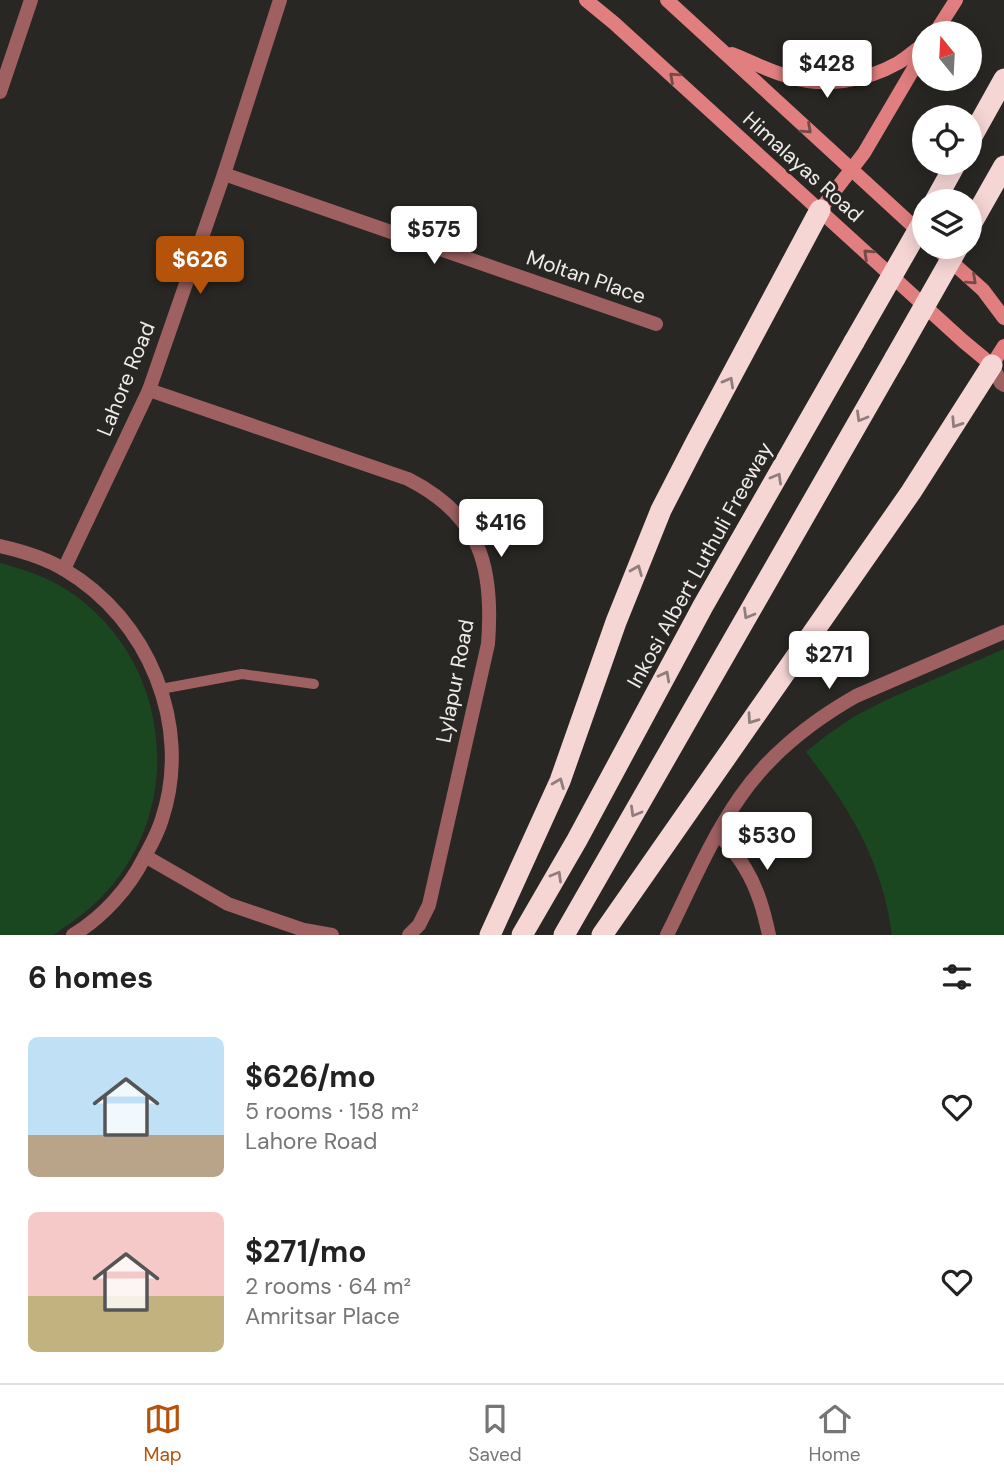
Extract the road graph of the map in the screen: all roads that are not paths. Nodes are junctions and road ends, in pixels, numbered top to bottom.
1 (31, 0) edge
2 (279, 0) edge
3 (586, 0) edge
4 (667, 0) edge
5 (956, 0) edge
6 (943, 21) edge
7 (721, 50) junction
8 (912, 53) edge
9 (912, 71) edge
10 (1004, 79) edge
11 (0, 92) edge
12 (982, 118) edge
13 (1004, 166) edge
14 (852, 170) junction
15 (224, 174) junction
16 (982, 204) edge
17 (820, 210) junction
18 (912, 226) edge
19 (912, 241) edge
20 (948, 259) edge
21 (951, 259) edge
22 (1004, 318) edge
23 (656, 324) dead end
24 (1004, 346) edge
25 (992, 365) junction
26 (1004, 385) edge
27 (149, 390) junction
28 (0, 546) edge
29 (64, 569) junction
30 (1004, 632) edge
31 (314, 684) dead end
32 (161, 689) junction
33 (718, 833) junction
34 (145, 856) junction
35 (73, 935) edge
36 (332, 935) edge
37 (409, 935) edge
38 (491, 935) edge
39 (522, 935) edge
40 (564, 935) edge
41 (602, 935) edge
42 (667, 935) edge
43 (769, 935) edge

1 - 11 street
2 - 15 street, Lahore Road
17 -> 3 street, Himalayas Road
4 - 7 street, Himalayas Road
5 - 6 street
7 - 8 street
7 -> 14 street, Himalayas Road
9 - 14 street
10 - 12 highway
13 - 16 highway
14 - 17 street
14 - 18 street, Himalayas Road
15 - 23 street, Moltan Place
15 - 27 street, Lahore Road
25 -> 17 street, Himalayas Road
38 -> 17 highway
39 -> 19 highway, Inkosi Albert Luthuli Freeway, bridge
20 -> 22 street
21 -> 40 highway, bridge
24 - 25 street
25 - 26 street, Himalayas Road
25 -> 41 highway
27 - 29 street, Lahore Road
27 - 37 street, Lylapur Road
28 - 29 street
29 - 32 street
30 - 33 street
31 - 32 lane
32 - 34 street
33 - 42 street
33 - 43 street
34 - 35 street
34 - 36 street

